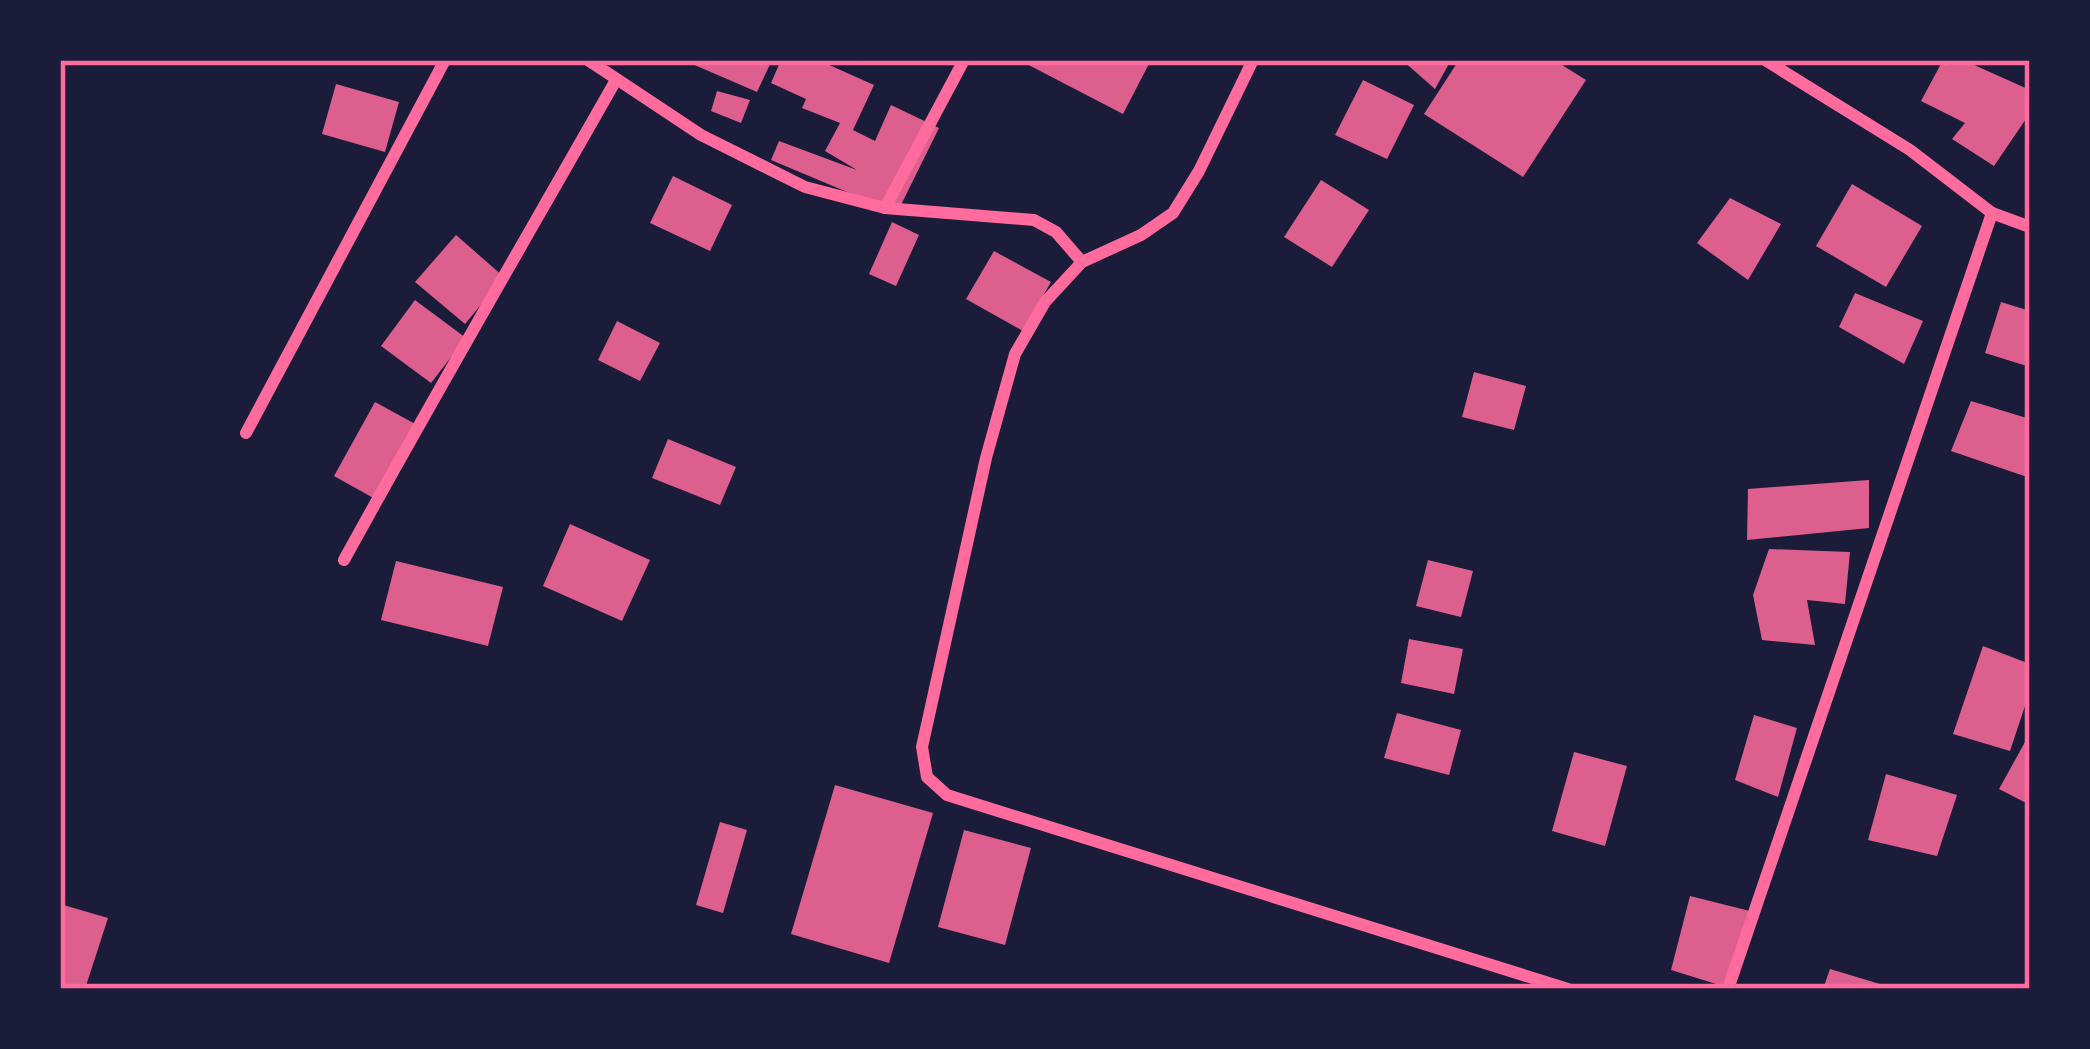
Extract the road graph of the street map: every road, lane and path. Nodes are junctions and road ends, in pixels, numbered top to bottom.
1 (445, 60) edge
2 (589, 60) edge
3 (964, 60) edge
4 (1253, 60) edge
5 (1765, 60) edge
6 (616, 80) junction
7 (885, 208) junction
8 (1992, 213) junction
9 (2030, 227) edge
10 (1082, 262) junction
11 (246, 433) dead end
12 (344, 560) dead end
13 (1568, 989) edge
14 (1728, 989) edge

1 - 11 street
2 - 6 street
3 - 7 street
4 - 10 street
5 - 8 street
6 - 7 street
6 - 12 street
7 - 10 street
8 - 9 street
8 - 14 street
10 - 13 street

